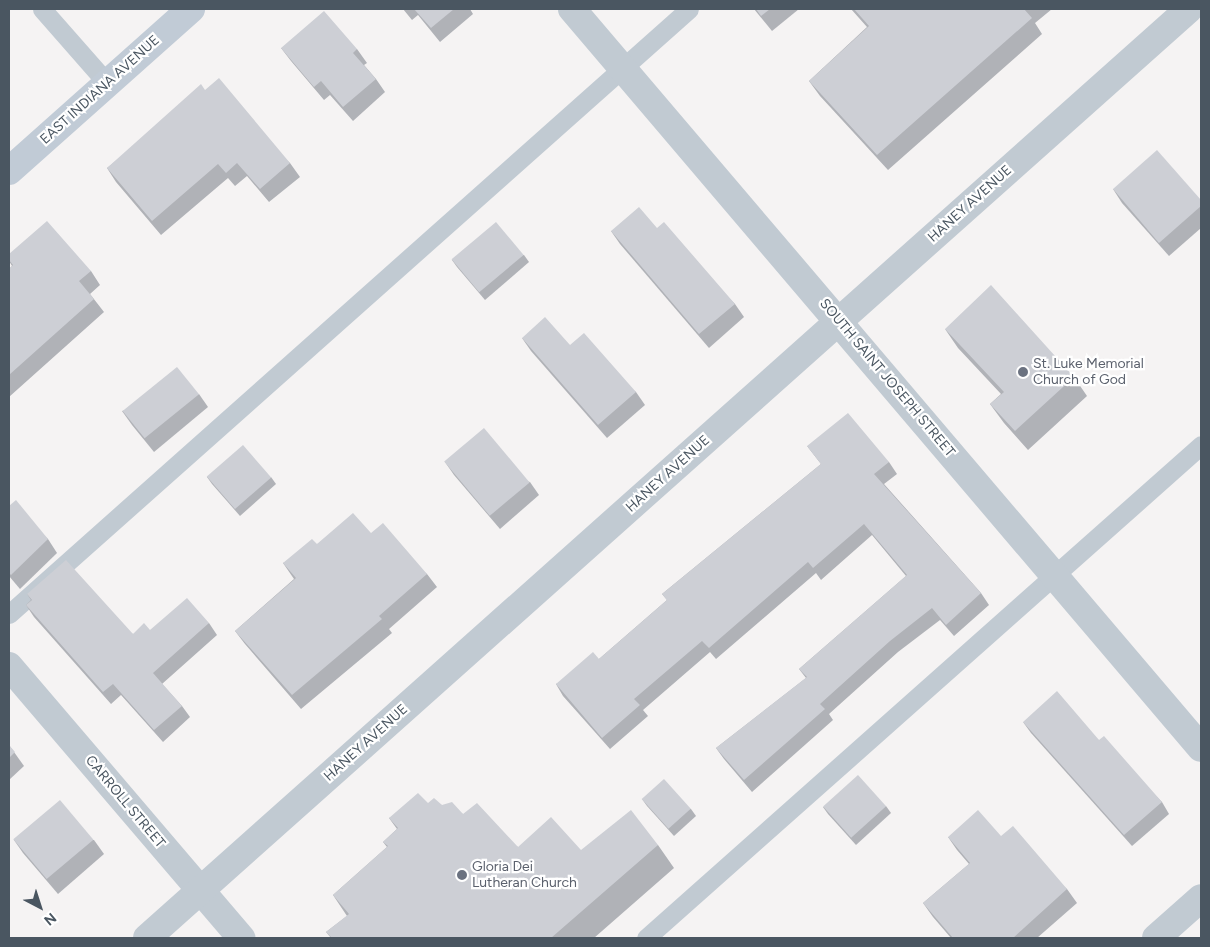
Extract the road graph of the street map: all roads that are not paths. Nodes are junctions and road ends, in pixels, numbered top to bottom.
1 (42, 9) edge
2 (191, 9) edge
3 (572, 9) edge
4 (689, 9) edge
5 (1189, 9) edge
6 (623, 68) junction
7 (106, 83) junction
8 (9, 171) edge
9 (839, 321) junction
10 (1201, 445) edge
11 (1056, 576) junction
12 (9, 614) edge
13 (9, 666) edge
14 (1201, 748) edge
15 (200, 891) junction
16 (1201, 898) edge
17 (147, 938) edge
18 (241, 938) edge
19 (646, 938) edge
20 (1156, 938) edge

1 - 7 lane
2 - 7 street, EAST INDIANA AVENUE
3 - 6 street, SOUTH SAINT JOSEPH STREET
4 - 6 lane
5 - 9 street, HANEY AVENUE
6 - 9 street, SOUTH SAINT JOSEPH STREET
6 - 12 lane
7 - 8 street, EAST INDIANA AVENUE
9 - 11 street, SOUTH SAINT JOSEPH STREET
9 - 15 street, HANEY AVENUE
10 - 11 lane
11 - 14 street, SOUTH SAINT JOSEPH STREET
11 - 19 lane
13 - 15 street, CARROLL STREET
15 - 17 street, HANEY AVENUE
15 - 18 street, CARROLL STREET
16 - 20 street

